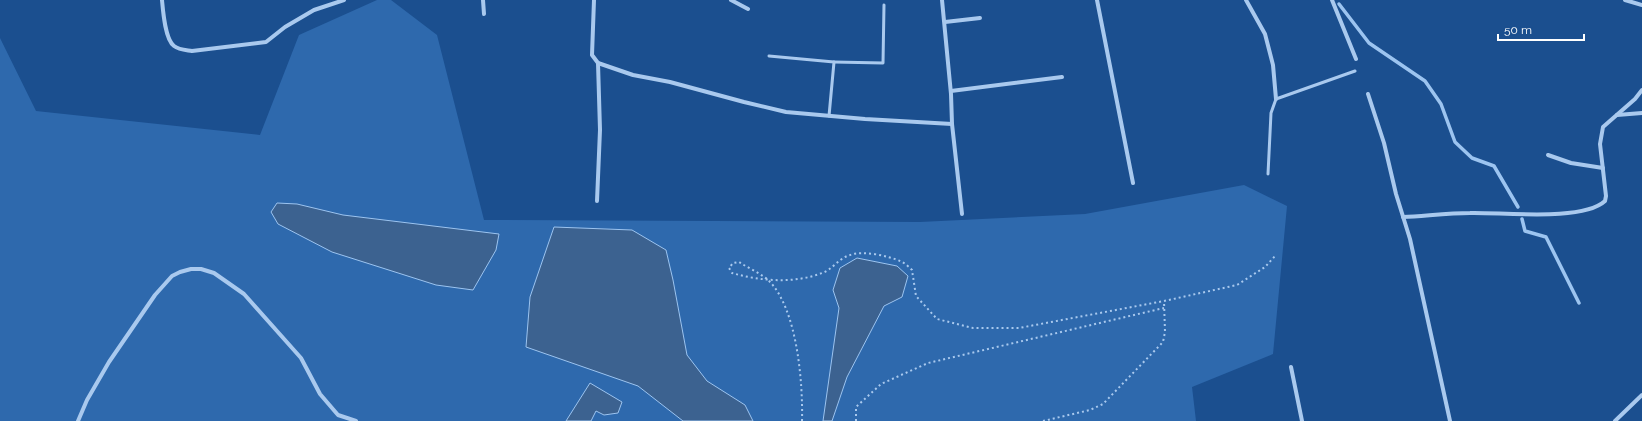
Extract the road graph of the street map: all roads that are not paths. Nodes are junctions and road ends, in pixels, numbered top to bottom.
1 (162, 0) edge
2 (344, 0) edge
3 (483, 0) edge
4 (594, 0) edge
5 (731, 0) edge
6 (942, 0) edge
7 (1098, 0) edge
8 (1246, 0) edge
9 (1332, 0) edge
10 (1625, 0) edge
11 (884, 5) dead end
12 (1642, 5) edge
13 (748, 9) dead end
14 (484, 14) dead end
15 (980, 18) dead end
16 (945, 22) junction
17 (769, 56) dead end
18 (1356, 59) dead end
19 (834, 62) junction
20 (598, 64) junction
21 (1355, 71) dead end
22 (1062, 77) dead end
23 (1642, 90) edge
24 (951, 92) junction
25 (1368, 94) dead end
26 (1276, 100) junction
27 (1642, 113) edge
28 (1616, 114) junction
29 (829, 116) junction
30 (952, 124) junction
31 (1548, 155) dead end
32 (1603, 168) junction
33 (1268, 174) dead end
34 (1134, 183) dead end
35 (597, 201) dead end
36 (962, 214) dead end
37 (1403, 217) junction
38 (1291, 366) dead end
39 (1642, 395) edge
40 (78, 421) edge
41 (356, 421) edge
42 (1302, 421) edge
43 (1450, 421) edge
44 (1615, 421) edge

1 - 2 street
3 - 14 street
4 - 20 street
5 - 13 street
6 - 16 street
7 - 34 street
8 - 26 street
9 - 18 street
10 - 12 street
11 - 19 lane
15 - 16 street
16 - 24 street
17 - 19 lane
19 - 29 lane
20 - 29 street
20 - 35 street
21 - 26 lane
22 - 24 street
23 - 28 street
24 - 30 street
25 - 37 street
26 - 33 lane
27 - 28 street
28 - 32 street
29 - 30 street
30 - 36 street
31 - 32 street
32 - 37 street
37 - 43 street
38 - 42 street
39 - 44 street
40 - 41 street

